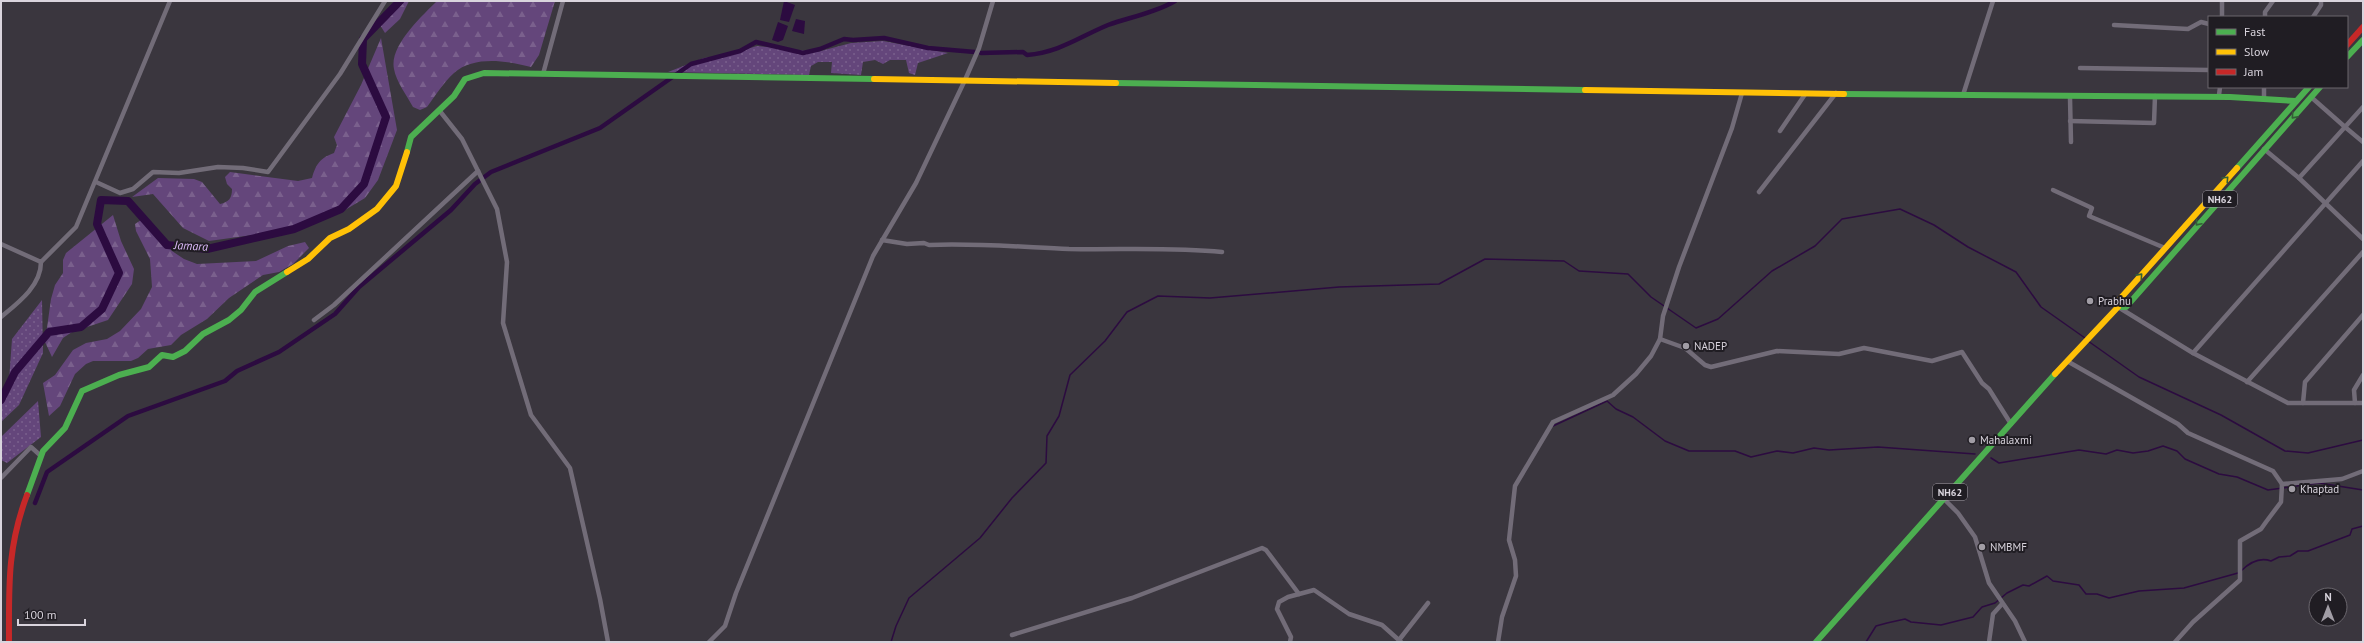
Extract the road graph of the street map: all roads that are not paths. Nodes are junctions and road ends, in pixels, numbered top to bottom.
1 (170, 1) edge
2 (385, 1) edge
3 (563, 1) edge
4 (994, 1) edge
5 (1993, 1) edge
6 (2222, 1) edge
7 (2274, 1) edge
8 (2321, 1) edge
9 (2222, 16) edge
10 (2265, 16) edge
11 (2313, 16) edge
12 (2208, 24) edge
13 (2114, 25) dead end
14 (2363, 27) edge
15 (2363, 40) edge
16 (2348, 44) edge
17 (2348, 57) edge
18 (2080, 68) dead end
19 (2208, 70) edge
20 (543, 74) junction
21 (965, 80) junction
22 (2220, 88) edge
23 (2264, 88) edge
24 (2308, 88) edge
25 (2319, 88) edge
26 (1742, 93) junction
27 (1806, 93) junction
28 (1836, 93) junction
29 (1963, 94) junction
30 (2219, 95) junction
31 (2155, 96) junction
32 (2311, 97) junction
33 (2070, 98) junction
34 (2264, 98) junction
35 (2296, 101) junction
36 (2363, 107) edge
37 (439, 110) junction
38 (2070, 121) junction
39 (2346, 127) junction
40 (1780, 131) dead end
41 (2070, 142) dead end
42 (2363, 142) edge
43 (2264, 149) junction
44 (2363, 162) edge
45 (478, 172) junction
46 (2299, 178) junction
47 (96, 182) junction
48 (2054, 190) dead end
49 (1759, 192) dead end
50 (2325, 203) junction
51 (2363, 239) edge
52 (882, 240) junction
53 (1, 244) edge
54 (2165, 248) junction
55 (1222, 252) dead end
56 (2363, 252) edge
57 (41, 262) junction
58 (2118, 307) junction
59 (2363, 315) edge
60 (1, 317) edge
61 (314, 320) dead end
62 (1660, 339) junction
63 (2193, 354) junction
64 (2067, 361) junction
65 (2363, 375) edge
66 (2247, 382) junction
67 (2303, 403) junction
68 (2355, 403) junction
69 (2363, 403) edge
70 (2011, 424) junction
71 (41, 456) junction
72 (2363, 471) edge
73 (1, 478) edge
74 (2281, 485) junction
75 (1944, 499) junction
76 (1299, 594) junction
77 (2001, 601) junction
78 (1428, 603) dead end
79 (1012, 635) dead end
80 (1400, 641) edge
81 (9, 642) edge
82 (608, 642) edge
83 (709, 642) edge
84 (1290, 642) edge
85 (1498, 642) edge
86 (1816, 642) edge
87 (1989, 642) edge
88 (2025, 642) edge
89 (2175, 642) edge

1 - 47 street
2 - 47 street
3 - 20 street
4 - 21 street
5 - 29 street
6 - 9 street
7 - 10 street
8 - 11 street
12 - 13 street
14 - 16 street
15 - 17 street
18 - 19 street
20 - 21 street
20 - 37 street
21 - 26 street
21 - 52 street
22 - 30 street
23 - 34 street
24 - 35 street, NH62
25 - 32 street, NH62
26 - 27 street
26 - 62 street
27 - 28 street
27 - 40 street
28 - 29 street
28 - 49 street
29 - 33 street
30 - 31 street
30 - 34 street
31 - 33 street
31 - 38 street
32 - 39 street
32 -> 43 street, NH62
33 - 38 street
34 - 35 street
54 -> 35 street, NH62
36 - 39 street
37 - 45 street
37 - 71 street
38 - 41 street
39 - 42 street
39 - 46 street
43 - 46 street
43 -> 58 street, NH62
44 - 50 street
45 - 61 street
45 - 82 street
46 - 50 street
47 - 57 street
48 - 54 street
50 - 51 street
50 - 63 street
52 - 55 street
52 - 83 street
53 - 57 street
58 -> 54 street, NH62
56 - 66 street
57 - 60 street
58 - 63 street
58 - 64 street, NH62
59 - 67 street
62 - 70 street
62 - 85 street
63 - 66 street
64 - 70 street, NH62
64 - 74 street
65 - 68 street
66 - 67 street
67 - 68 street
68 - 69 street
70 - 75 street, NH62
71 - 73 street
71 - 81 street
72 - 74 street
74 - 89 street
75 - 77 street
75 - 86 street, NH62
76 - 79 street
76 - 80 street
76 - 84 street
77 - 87 street
77 - 88 street
78 - 80 street

